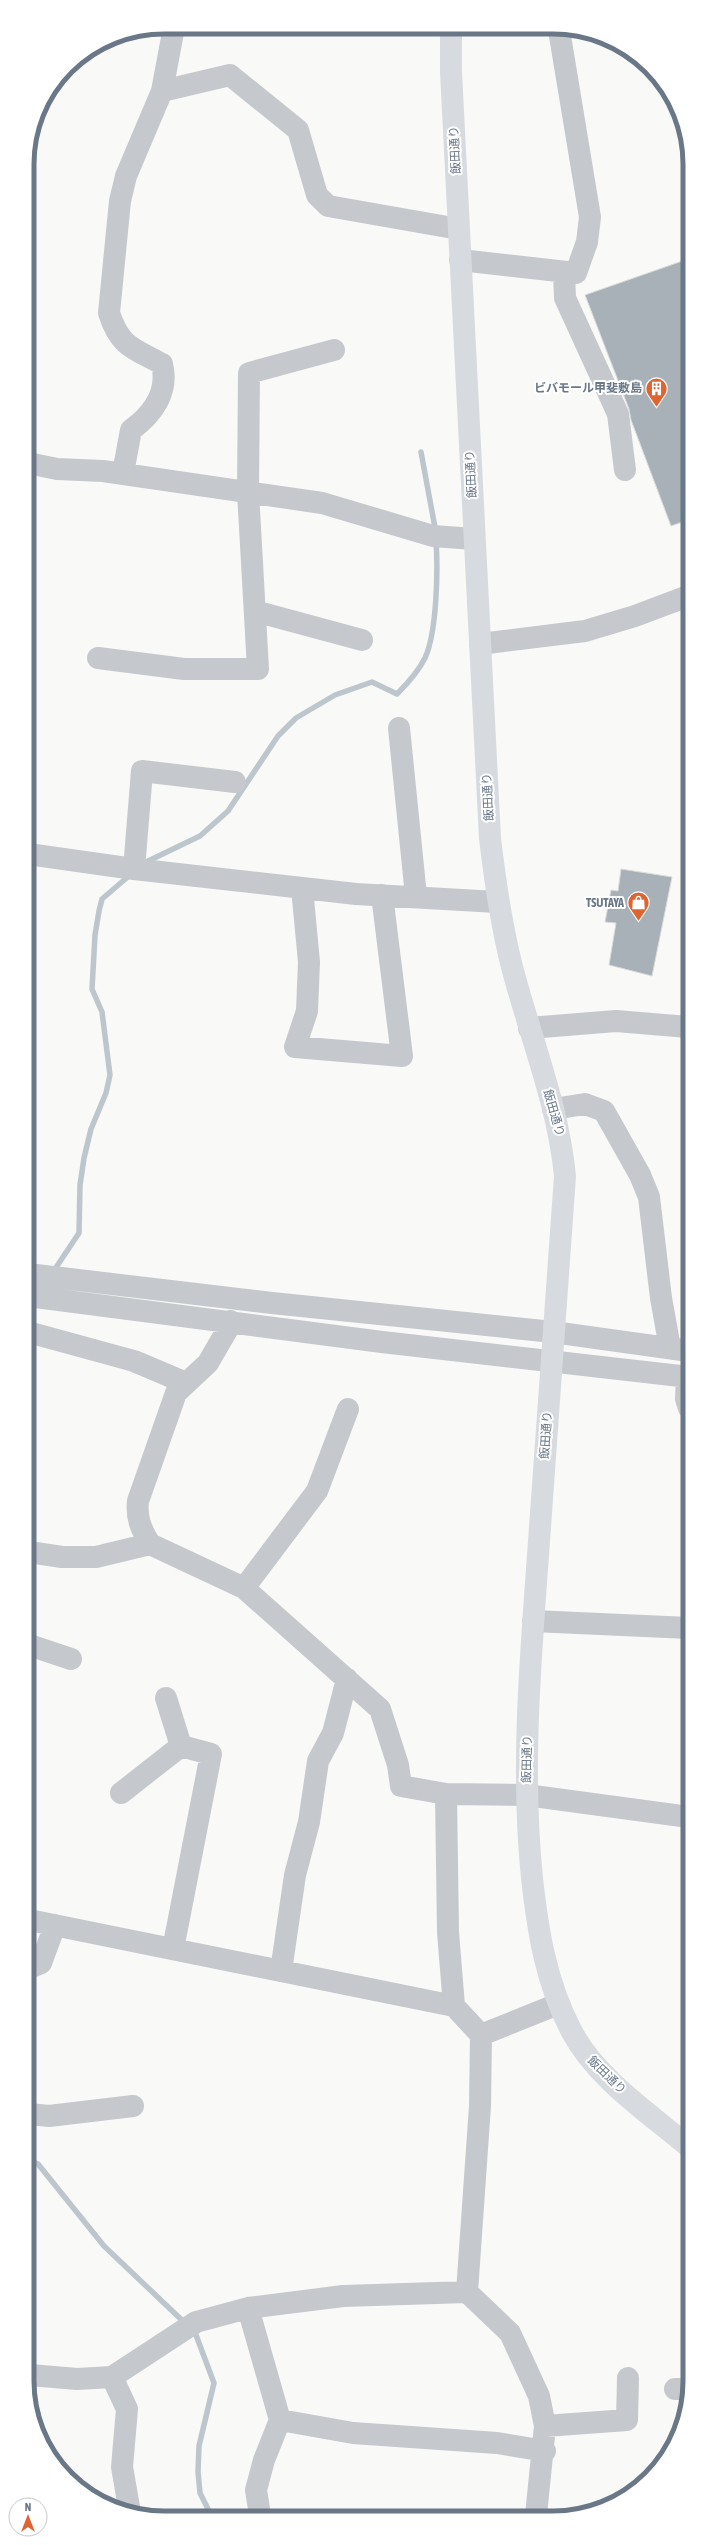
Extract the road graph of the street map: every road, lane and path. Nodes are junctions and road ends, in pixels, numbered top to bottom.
1 (173, 34) edge
2 (451, 34) edge
3 (560, 34) edge
4 (162, 91) junction
5 (459, 229) junction
6 (460, 260) junction
7 (564, 272) junction
8 (334, 350) dead end
9 (34, 464) edge
10 (625, 470) dead end
11 (123, 473) junction
12 (248, 492) junction
13 (474, 539) junction
14 (683, 598) edge
15 (255, 611) junction
16 (362, 640) dead end
17 (480, 644) junction
18 (98, 658) dead end
19 (399, 728) dead end
20 (235, 782) dead end
21 (34, 855) edge
22 (134, 869) junction
23 (302, 888) junction
24 (382, 895) junction
25 (416, 896) junction
26 (497, 902) junction
27 (683, 1027) edge
28 (529, 1028) junction
29 (553, 1109) junction
30 (34, 1275) edge
31 (34, 1297) edge
32 (230, 1321) junction
33 (553, 1332) junction
34 (34, 1334) edge
35 (679, 1349) edge
36 (551, 1360) junction
37 (683, 1376) edge
38 (186, 1384) junction
39 (348, 1409) dead end
40 (150, 1544) junction
41 (34, 1553) edge
42 (244, 1588) junction
43 (533, 1621) junction
44 (683, 1628) edge
45 (34, 1647) edge
46 (72, 1659) dead end
47 (347, 1679) junction
48 (166, 1698) dead end
49 (182, 1746) junction
50 (121, 1793) dead end
51 (446, 1794) junction
52 (526, 1795) junction
53 (683, 1816) edge
54 (34, 1921) edge
55 (55, 1925) junction
56 (173, 1949) junction
57 (34, 1966) edge
58 (281, 1971) junction
59 (558, 2004) junction
60 (454, 2006) junction
61 (481, 2034) junction
62 (133, 2106) dead end
63 (34, 2114) edge
64 (683, 2141) edge
65 (467, 2292) junction
66 (248, 2308) junction
67 (34, 2375) edge
68 (112, 2377) junction
69 (628, 2378) dead end
70 (280, 2420) junction
71 (545, 2426) junction
72 (544, 2451) junction
73 (129, 2506) edge
74 (259, 2511) edge
75 (536, 2511) edge

1 - 4 street
2 - 5 main road, 飯田通り
3 - 7 street
4 - 5 street
4 - 11 street
5 - 6 main road, 飯田通り
6 - 7 street
6 - 13 main road, 飯田通り
7 - 10 street
8 - 12 street
9 - 11 street
11 - 12 street
12 - 13 street
12 - 15 street
13 - 17 main road, 飯田通り
14 - 17 street
15 - 16 street
15 - 18 street
17 - 26 main road, 飯田通り
19 - 25 street
20 - 22 street
21 - 22 street
22 - 23 street
23 - 24 street
23 - 24 street
24 - 25 street
25 - 26 street
26 - 28 main road, 飯田通り
27 - 28 street
28 - 29 main road, 飯田通り
29 - 33 main road, 飯田通り
29 - 35 street
30 - 33 street
31 - 32 street
32 - 36 street
32 - 38 street
33 - 35 street
33 - 36 main road, 飯田通り
34 - 38 street
36 - 37 street
36 - 43 main road, 飯田通り
38 - 40 street
39 - 42 street
40 - 41 street
40 - 42 street
42 - 47 street
43 - 44 street
43 - 52 main road, 飯田通り
45 - 46 street
47 - 51 street
47 - 58 street
48 - 49 street
49 - 50 street
49 - 56 street
51 - 52 street
51 - 60 street
52 - 53 street
52 - 59 main road, 飯田通り
54 - 55 street
55 - 56 street
55 - 57 street
56 - 58 street
58 - 60 street
59 - 61 street
59 - 64 main road, 飯田通り
60 - 61 street
61 - 65 street
62 - 63 street
65 - 66 street
65 - 71 street
66 - 68 street
66 - 70 street
67 - 68 street
68 - 73 street
69 - 71 street
70 - 72 street
70 - 74 street
71 - 72 street
72 - 75 street

